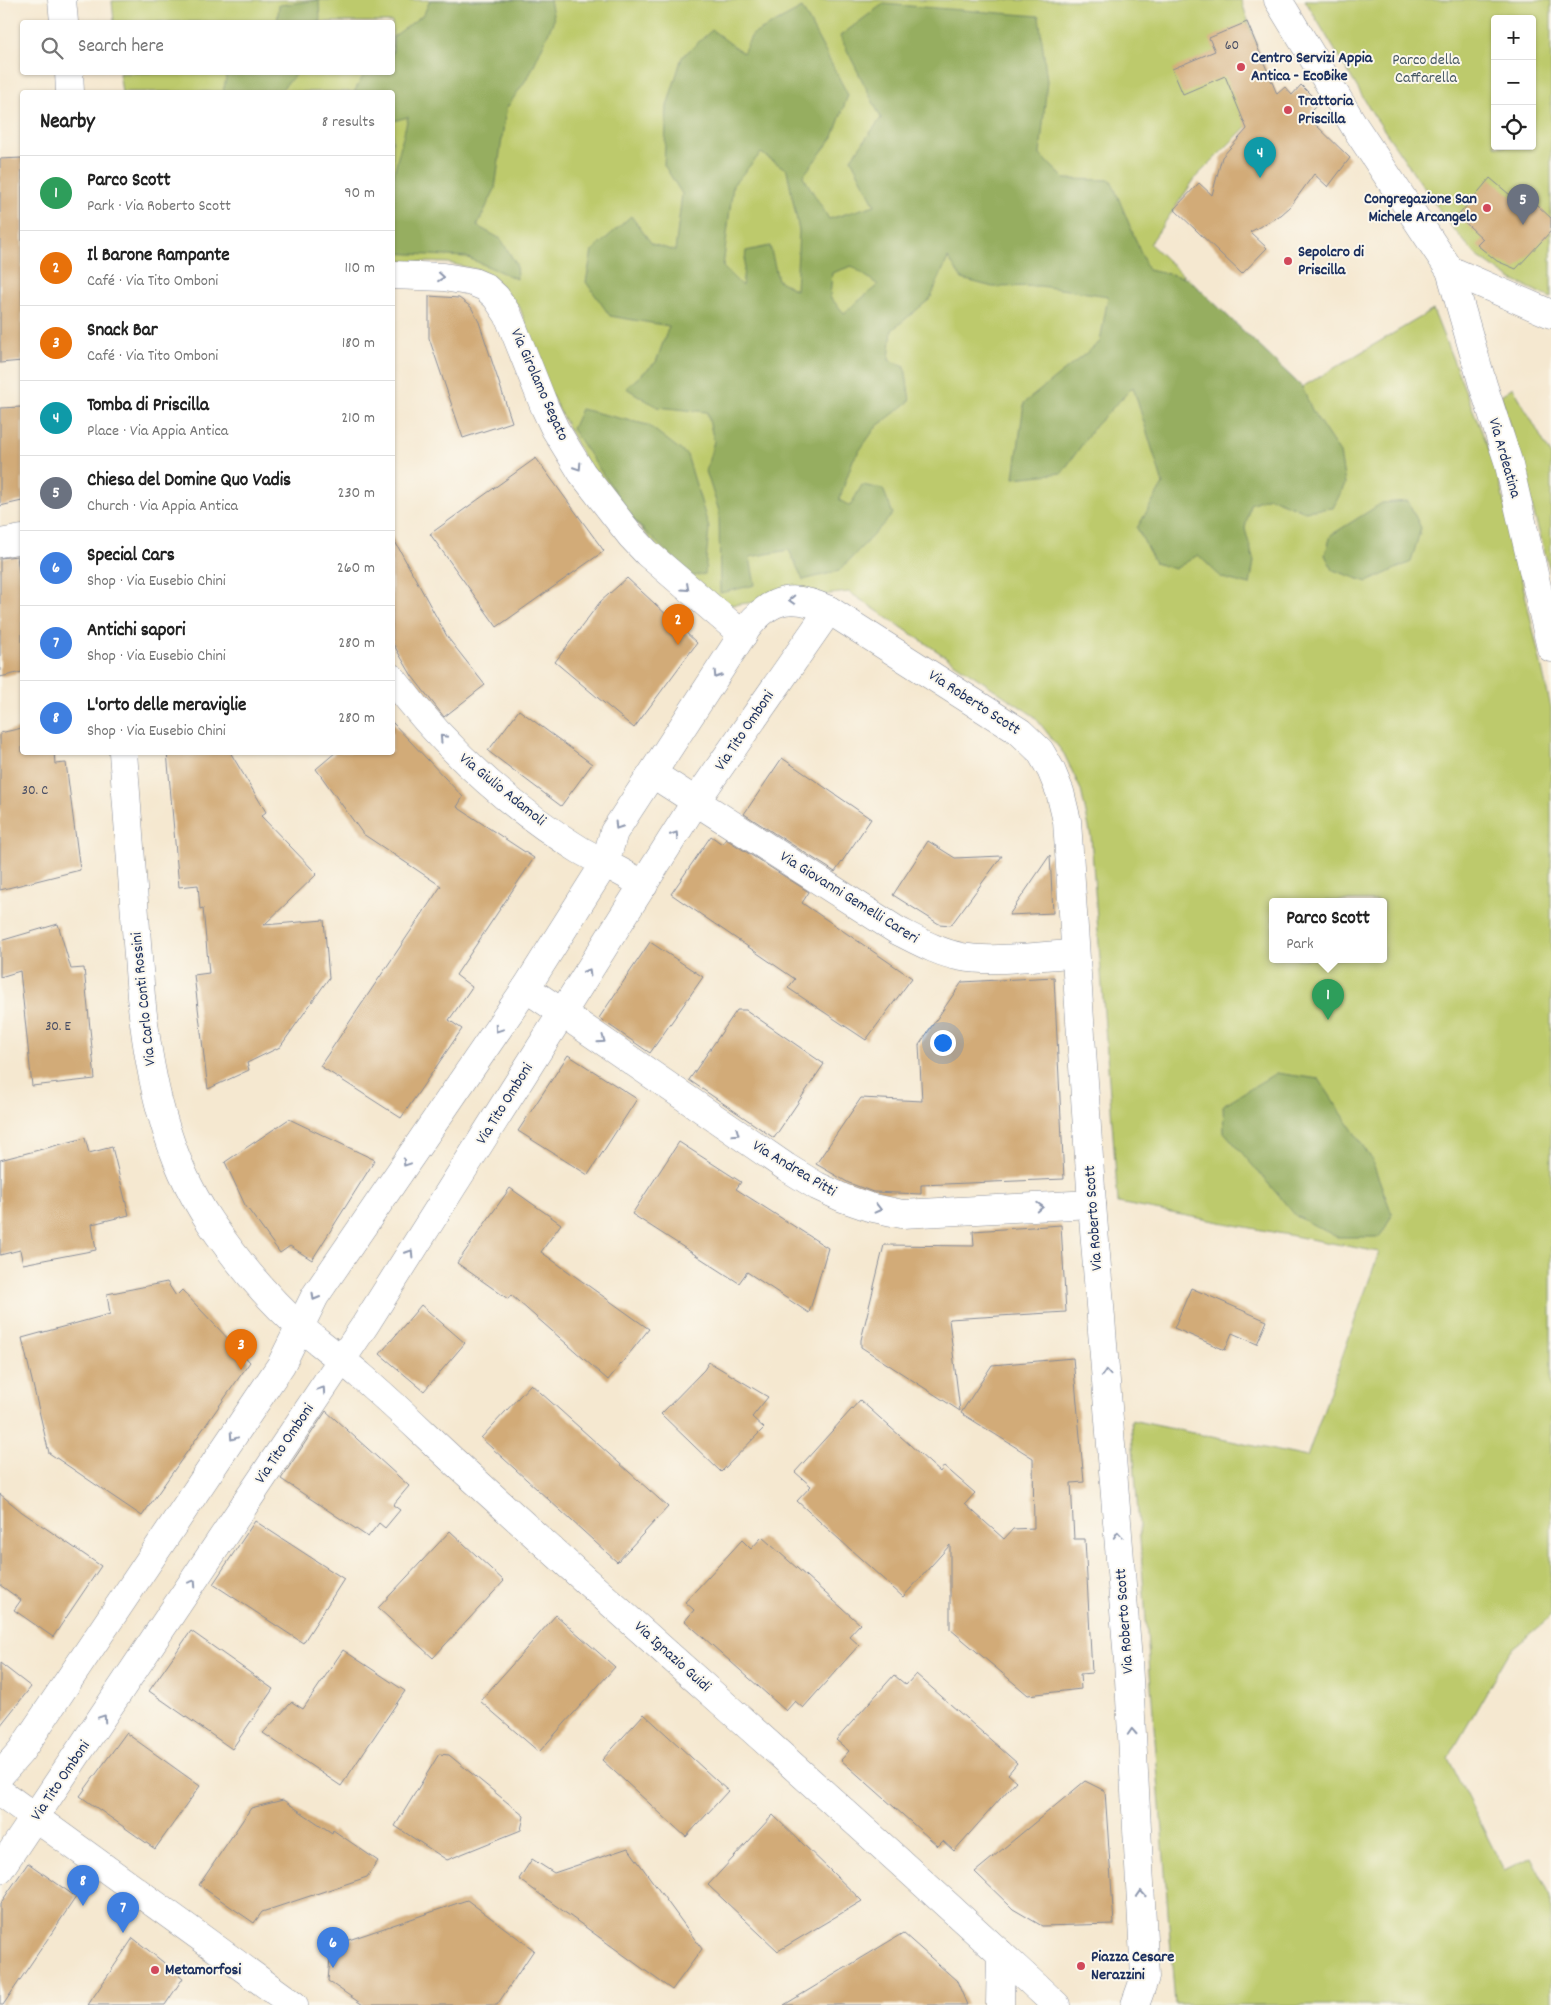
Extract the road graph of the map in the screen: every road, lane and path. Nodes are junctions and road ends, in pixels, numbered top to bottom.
1 (62, 0) edge
2 (1278, 0) edge
3 (64, 20) edge
4 (69, 75) edge
5 (70, 90) edge
6 (1450, 270) junction
7 (395, 275) edge
8 (1551, 314) edge
9 (20, 539) edge
10 (0, 543) edge
11 (829, 610) junction
12 (743, 634) junction
13 (1551, 648) edge
14 (395, 682) edge
15 (123, 755) edge
16 (653, 774) junction
17 (696, 801) junction
18 (606, 863) junction
19 (644, 885) junction
20 (1074, 954) junction
21 (526, 988) junction
22 (562, 1013) junction
23 (1092, 1204) junction
24 (299, 1326) junction
25 (342, 1361) junction
26 (0, 1775) edge
27 (0, 1792) edge
28 (36, 1817) junction
29 (0, 1869) edge
30 (1001, 1954) junction
31 (294, 2005) edge
32 (1000, 2005) edge
33 (1056, 2005) edge
34 (1135, 2005) edge

1 - 3 street
2 - 6 street, Via Ardeatina
4 - 5 street
6 - 8 street
6 - 13 street, Via Ardeatina
7 -> 12 street, Via Girolamo Segato
9 - 10 street
11 -> 12 street, Via Roberto Scott
11 - 17 street, Via Tito Omboni
11 - 20 street, Via Roberto Scott
12 -> 16 street
18 -> 14 street, Via Giulio Adamoli
15 - 24 street, Via Carlo Conti Rossini
16 - 17 street
16 -> 18 street
19 -> 17 street, Via Tito Omboni
17 - 20 street, Via Giovanni Gemelli Careri
18 - 19 street
18 - 21 street
22 -> 19 street, Via Tito Omboni
20 - 23 street, Via Roberto Scott
21 - 22 street
21 -> 24 street
22 -> 23 street, Via Andrea Pitti
25 -> 22 street, Via Tito Omboni
34 -> 23 street, Via Roberto Scott
24 - 25 street, Via Carlo Conti Rossini
24 -> 26 street
28 -> 25 street, Via Tito Omboni
25 - 30 street, Via Ignazio Guidi
27 - 28 street
28 - 29 street, Via Tito Omboni
28 - 31 street
30 - 32 street
30 - 33 street

